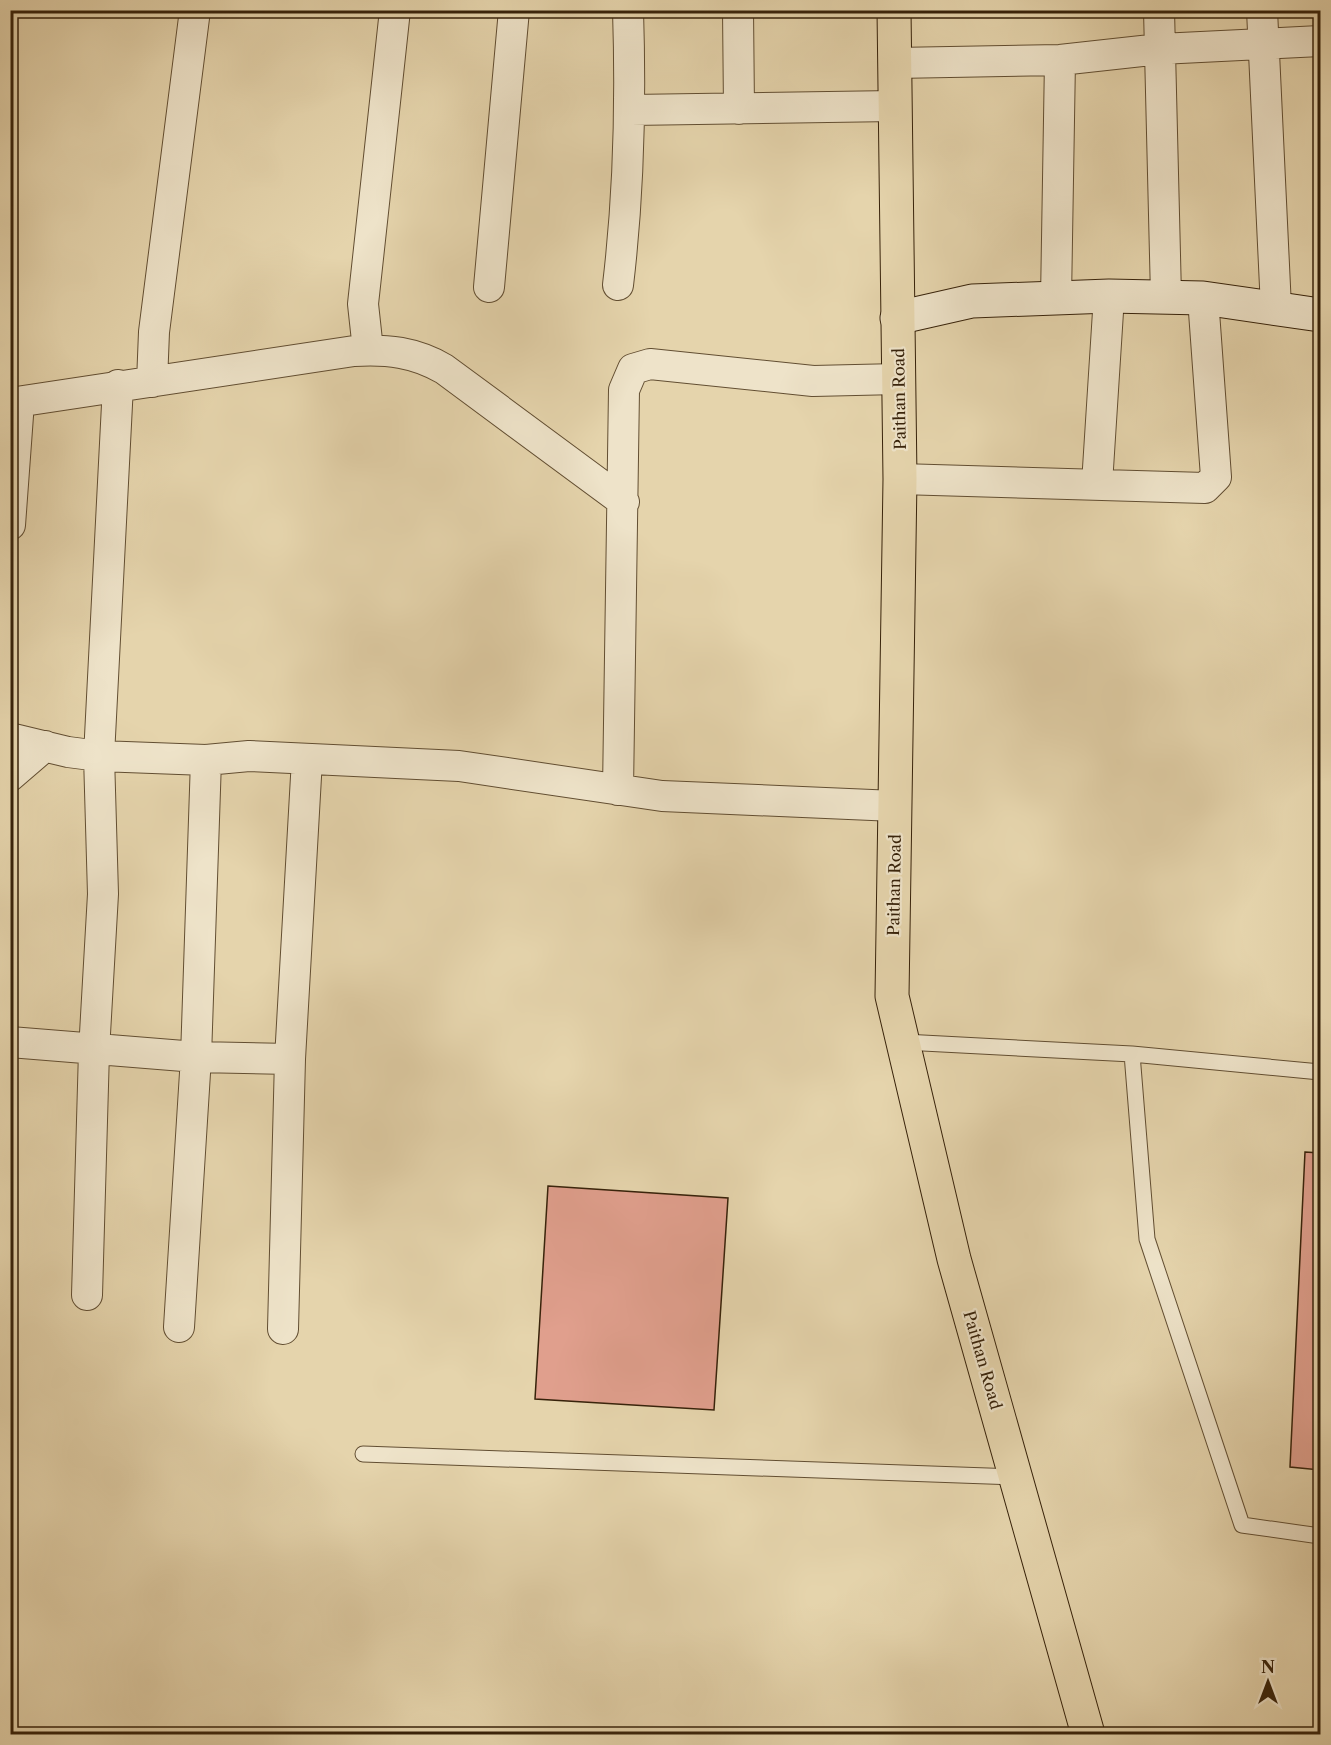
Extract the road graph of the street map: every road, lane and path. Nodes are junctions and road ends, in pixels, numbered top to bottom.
1 (195, 10) edge
2 (395, 10) edge
3 (514, 10) edge
4 (628, 10) edge
5 (738, 10) edge
6 (894, 10) edge
7 (1159, 10) edge
8 (1262, 10) edge
9 (1320, 41) edge
10 (1263, 44) junction
11 (1160, 49) junction
12 (1060, 60) junction
13 (895, 63) junction
14 (894, 106) junction
15 (739, 109) junction
16 (631, 110) junction
17 (618, 285) dead end
18 (489, 287) dead end
19 (1109, 296) junction
20 (1166, 296) junction
21 (1203, 298) junction
22 (1056, 299) junction
23 (1276, 308) junction
24 (1320, 315) edge
25 (897, 318) junction
26 (365, 328) junction
27 (153, 357) junction
28 (898, 379) junction
29 (118, 385) junction
30 (15, 402) edge
31 (900, 479) junction
32 (1097, 484) junction
33 (624, 502) junction
34 (10, 525) edge
35 (10, 738) edge
36 (45, 746) junction
37 (99, 756) junction
38 (307, 759) junction
39 (206, 760) junction
40 (10, 776) edge
41 (618, 790) junction
42 (895, 806) junction
43 (10, 1042) edge
44 (904, 1042) junction
45 (94, 1051) junction
46 (1132, 1054) junction
47 (196, 1057) junction
48 (290, 1059) junction
49 (1320, 1072) edge
50 (87, 1295) dead end
51 (179, 1327) dead end
52 (284, 1329) dead end
53 (363, 1454) dead end
54 (1016, 1477) junction
55 (1320, 1536) edge
56 (1088, 1734) edge

1 - 27 street
2 - 26 street
3 - 18 street
4 - 16 street
5 - 15 street
6 - 13 highway, Paithan Road
7 - 11 street
8 - 10 street
9 - 10 street
10 - 11 street
10 - 23 street
11 - 12 street
11 - 20 street
12 - 13 street
12 - 22 street
13 - 14 highway, Paithan Road
14 - 15 street
14 - 25 highway, Paithan Road
15 - 16 street
16 - 17 street
19 - 20 street
19 - 22 street
19 - 32 street
20 - 21 street
21 - 23 street
21 - 32 street
22 - 25 street
23 - 24 street
25 - 28 highway, Paithan Road
26 - 27 street
26 - 33 street
27 - 29 street
28 - 31 highway, Paithan Road
28 - 33 street
29 - 30 street
29 - 37 street
30 - 34 street
31 - 32 street
31 - 42 highway, Paithan Road
33 - 41 street
35 - 36 street
36 - 37 street
36 - 40 street
37 - 39 street
37 - 45 street
38 - 39 street
38 - 41 street
38 - 48 street
39 - 47 street
41 - 42 street
42 - 44 highway, Paithan Road
43 - 45 street
44 - 46 lane
44 - 54 highway, Paithan Road
45 - 47 street
45 - 50 street
46 - 49 lane
46 - 55 lane
47 - 48 street
47 - 51 street
48 - 52 street
53 - 54 lane
54 - 56 highway, Paithan Road

